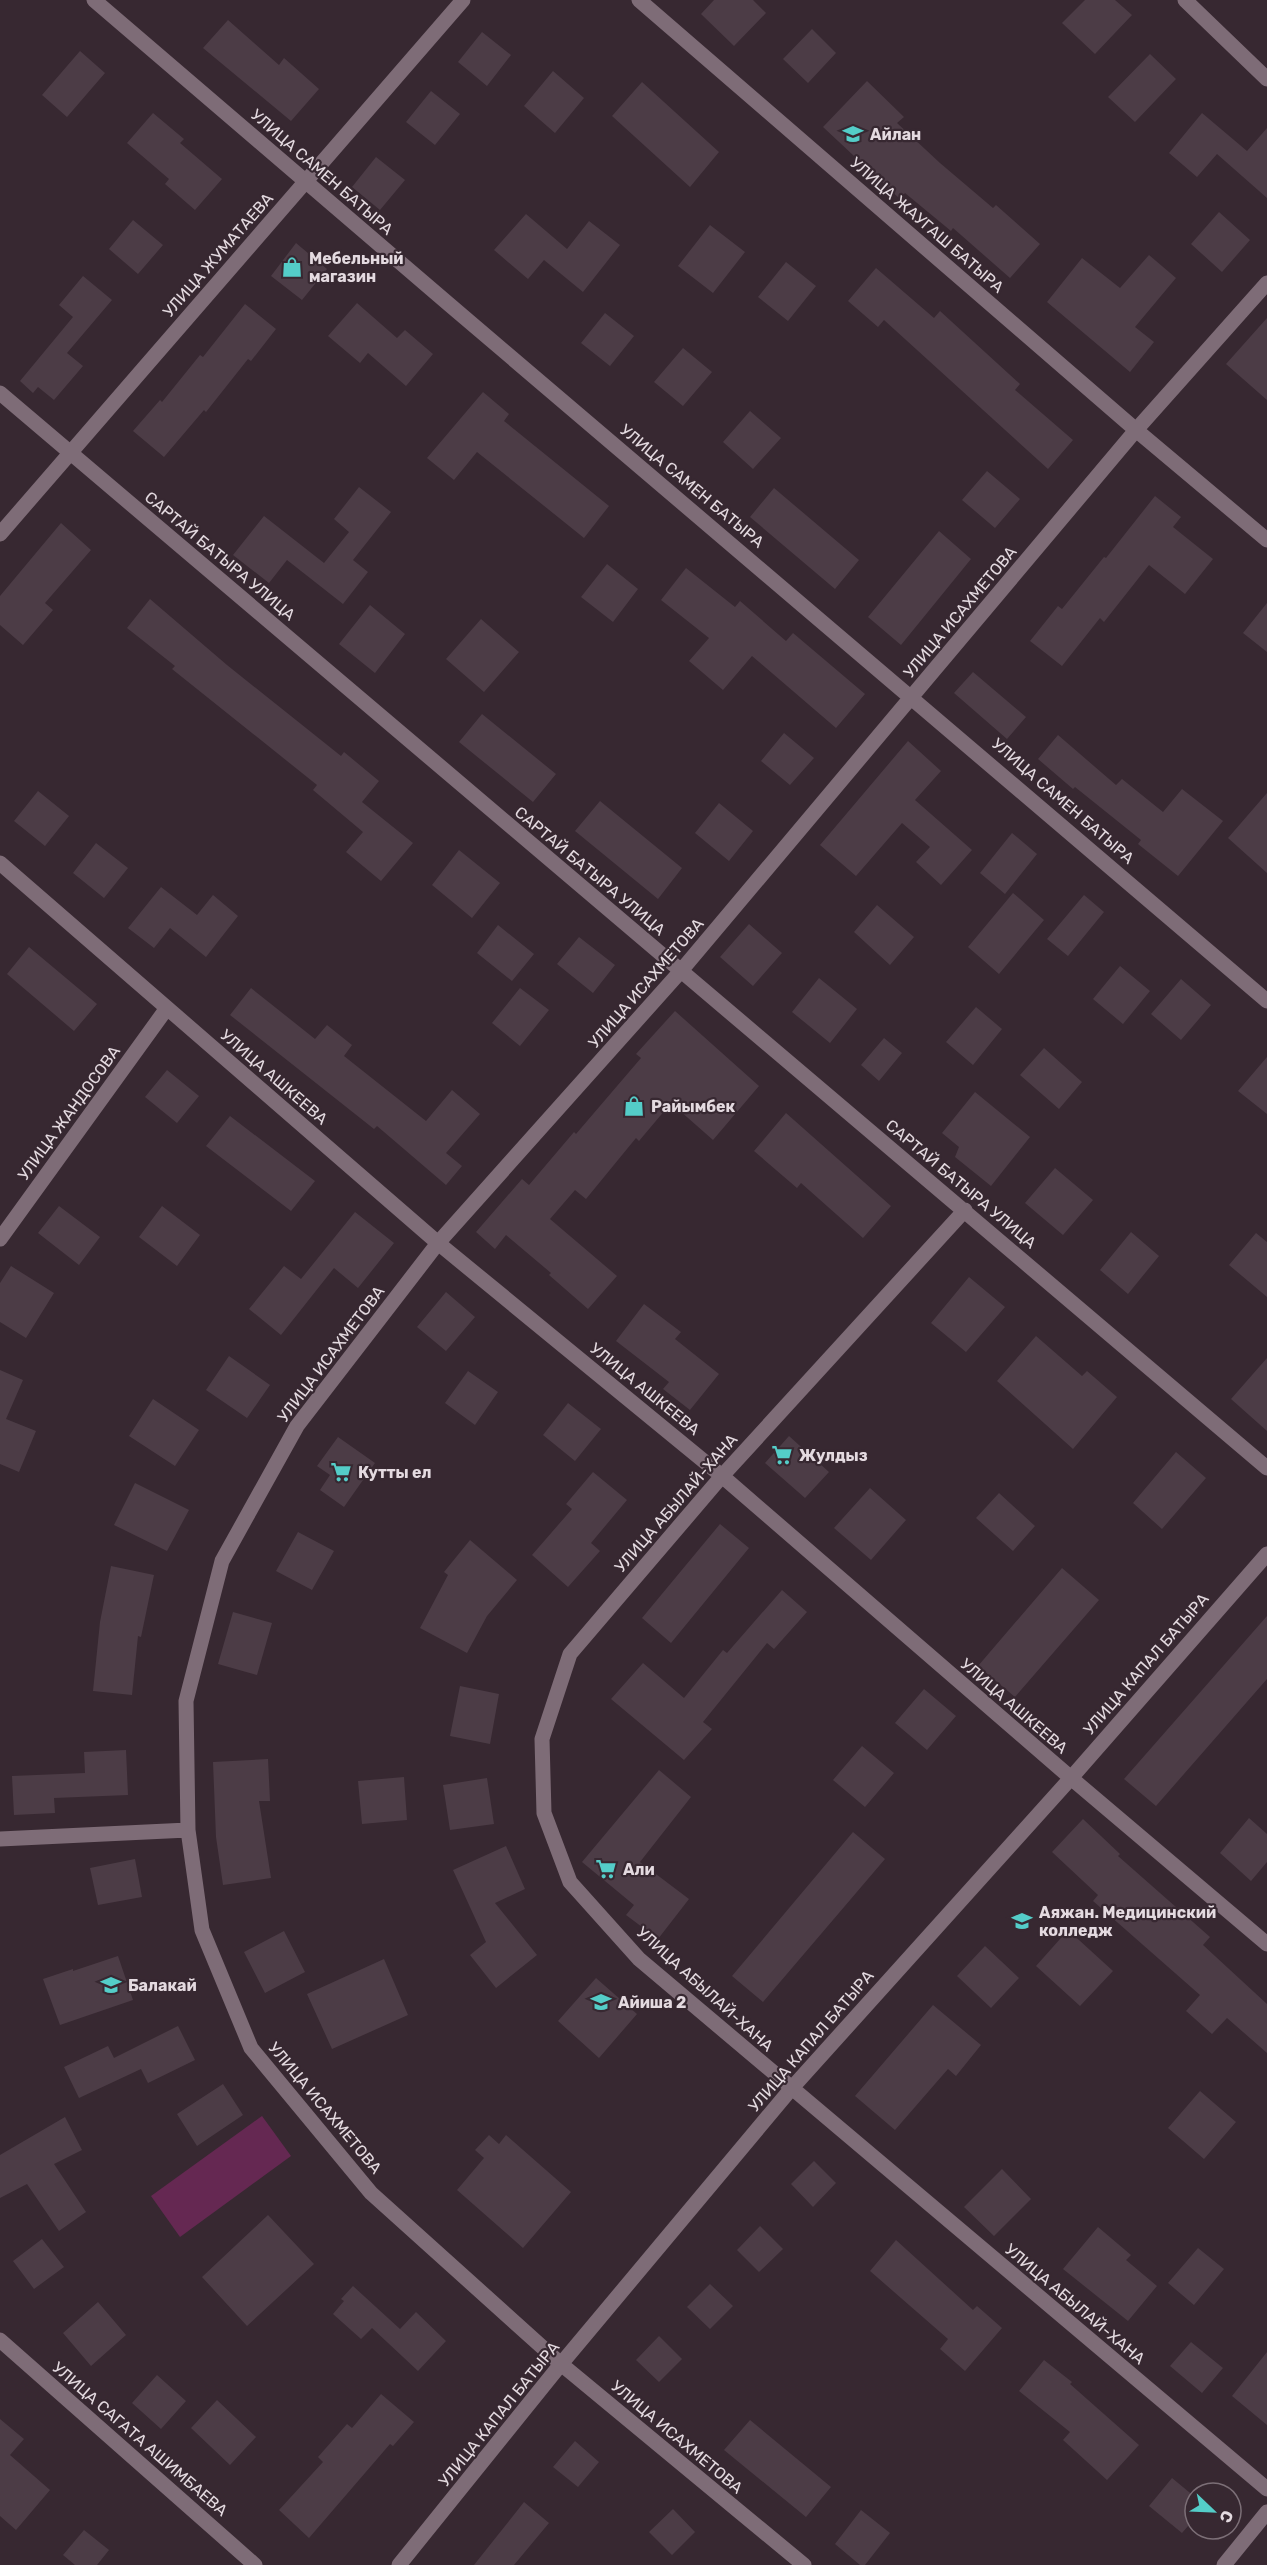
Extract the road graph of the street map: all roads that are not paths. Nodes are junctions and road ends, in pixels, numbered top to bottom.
1 (94, 0) edge
2 (463, 0) edge
3 (639, 0) edge
4 (1185, 0) edge
5 (1267, 79) edge
6 (305, 182) junction
7 (1267, 283) edge
8 (0, 393) edge
9 (1136, 430) junction
10 (71, 452) junction
11 (0, 534) edge
12 (1267, 540) edge
13 (913, 696) junction
14 (0, 863) edge
15 (680, 972) junction
16 (1267, 1001) edge
17 (167, 1008) junction
18 (965, 1210) junction
19 (0, 1239) edge
20 (438, 1243) junction
21 (1267, 1468) edge
22 (722, 1476) junction
23 (1267, 1554) edge
24 (1071, 1778) junction
25 (188, 1830) junction
26 (0, 1839) edge
27 (1267, 1944) edge
28 (791, 2089) junction
29 (0, 2340) edge
30 (561, 2364) junction
31 (1267, 2489) edge
32 (1267, 2512) edge
33 (255, 2565) edge
34 (399, 2565) edge
35 (804, 2565) edge
36 (1224, 2565) edge

1 - 6 street, УЛИЦА САМЕН БАТЫРА
2 - 6 street, УЛИЦА ЖУМАТАЕВА
3 - 9 street, УЛИЦА ЖАУГАШ БАТЫРА
4 - 5 street
6 - 10 street, УЛИЦА ЖУМАТАЕВА
6 - 13 street, УЛИЦА САМЕН БАТЫРА
7 - 9 street, УЛИЦА ИСАХМЕТОВА
8 - 10 street, САРТАЙ БАТЫРА УЛИЦА
9 - 12 street
9 - 13 street, УЛИЦА ИСАХМЕТОВА
10 - 11 street, УЛИЦА ЖУМАТАЕВА
10 - 15 street, САРТАЙ БАТЫРА УЛИЦА
13 - 15 street, УЛИЦА ИСАХМЕТОВА
13 - 16 street, УЛИЦА САМЕН БАТЫРА
14 - 17 street, УЛИЦА АШКЕЕВА
15 - 18 street, САРТАЙ БАТЫРА УЛИЦА
15 - 20 street, УЛИЦА ИСАХМЕТОВА
17 - 19 street, УЛИЦА ЖАНДОСОВА
17 - 20 street, УЛИЦА АШКЕЕВА
18 - 21 street, САРТАЙ БАТЫРА УЛИЦА
18 - 22 street, УЛИЦА АБЫЛАЙ-ХАНА
20 - 22 street, УЛИЦА АШКЕЕВА
20 - 25 street, УЛИЦА ИСАХМЕТОВА
22 - 24 street, УЛИЦА АШКЕЕВА
22 - 28 street, УЛИЦА АБЫЛАЙ-ХАНА
23 - 24 street, УЛИЦА КАПАЛ БАТЫРА
24 - 27 street, УЛИЦА АШКЕЕВА
24 - 28 street, УЛИЦА КАПАЛ БАТЫРА
25 - 26 street
25 - 30 street, УЛИЦА ИСАХМЕТОВА
28 - 30 street, УЛИЦА КАПАЛ БАТЫРА
28 - 31 street, УЛИЦА АБЫЛАЙ-ХАНА
29 - 33 street, УЛИЦА САГАТА АШИМБАЕВА
30 - 34 street, УЛИЦА КАПАЛ БАТЫРА
30 - 35 street, УЛИЦА ИСАХМЕТОВА
32 - 36 street

